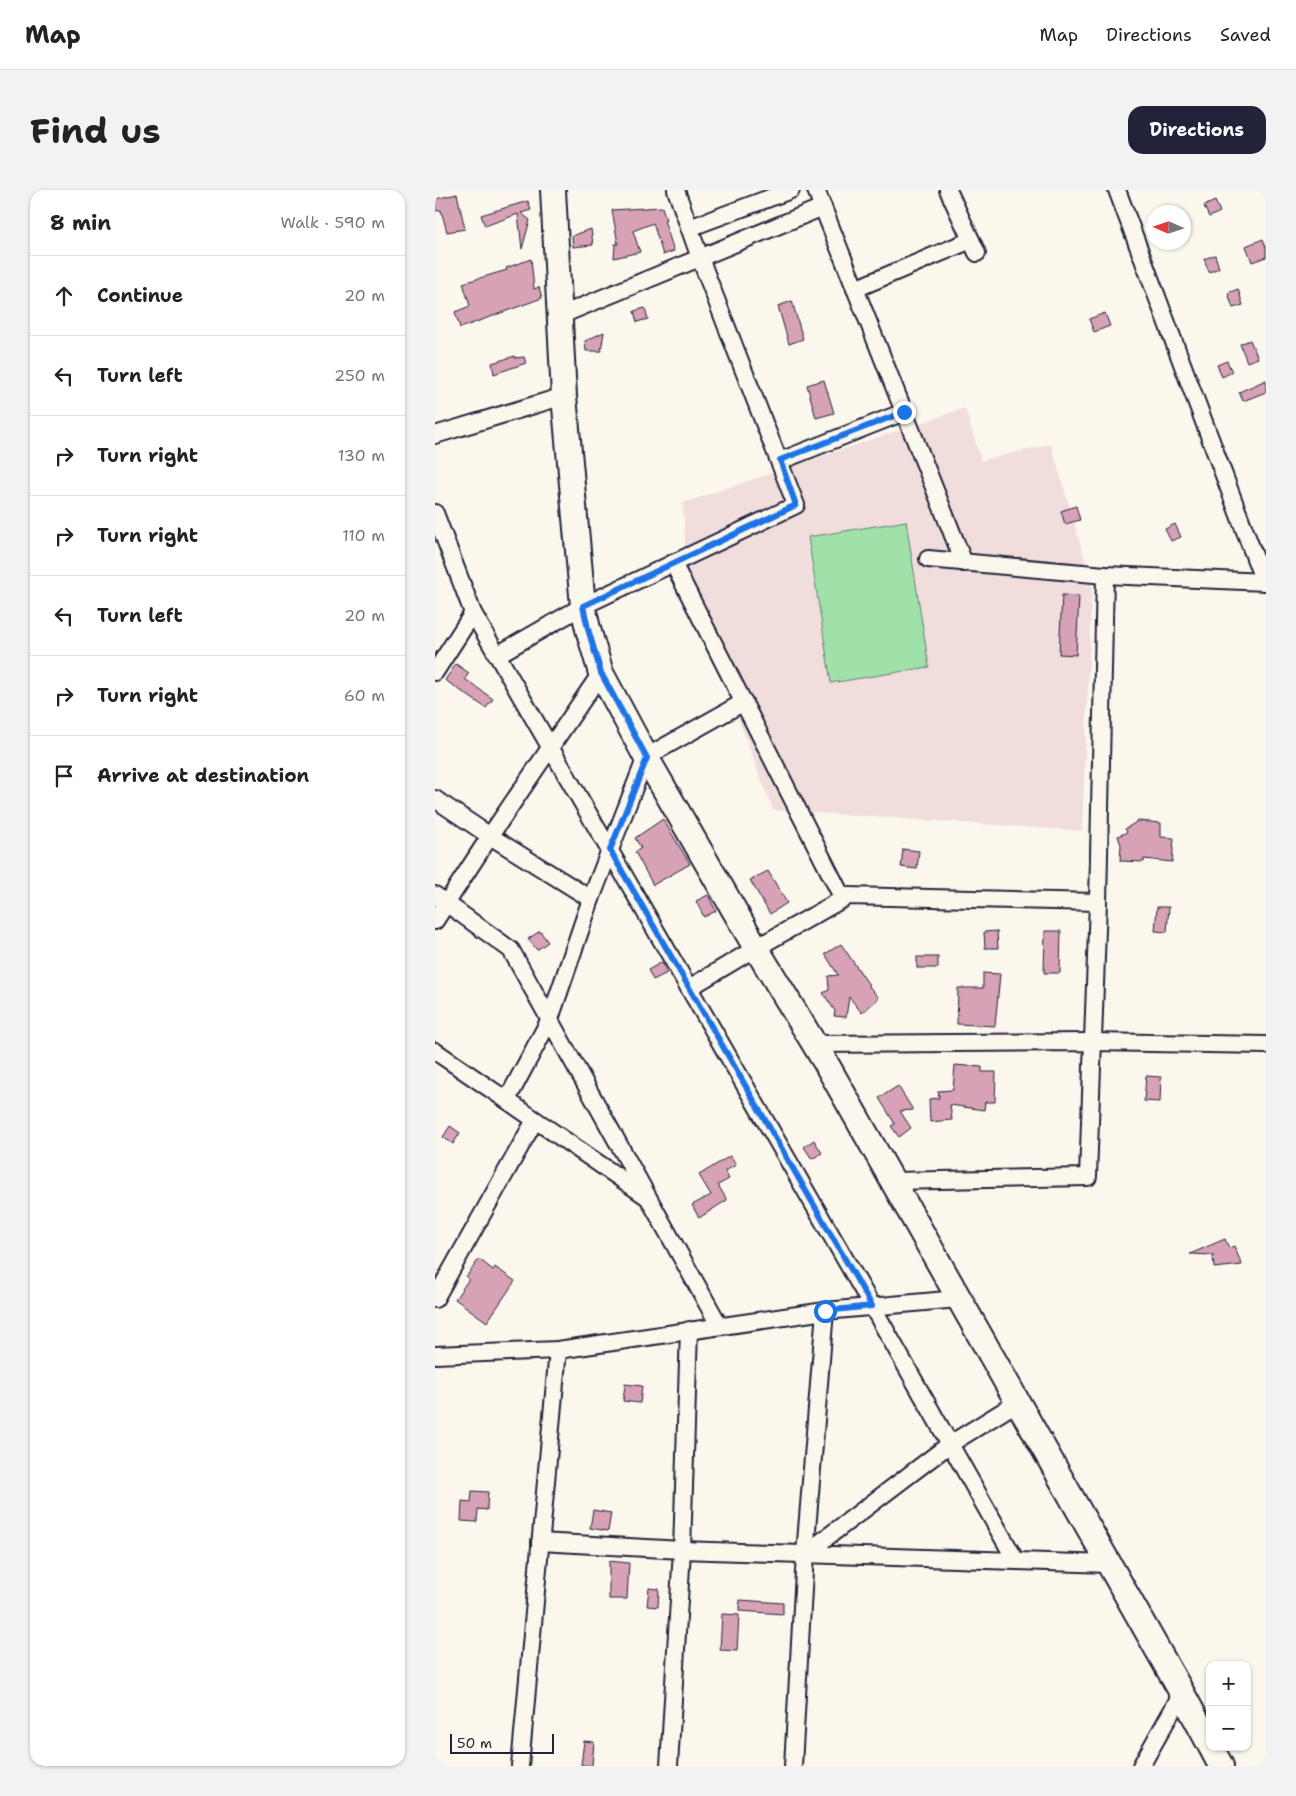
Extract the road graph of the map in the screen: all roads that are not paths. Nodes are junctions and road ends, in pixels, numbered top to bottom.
1 (553, 190) edge
2 (676, 190) edge
3 (791, 190) edge
4 (815, 190) edge
5 (948, 190) edge
6 (1117, 190) edge
7 (823, 207) junction
8 (689, 228) junction
9 (700, 258) junction
10 (855, 289) junction
11 (559, 316) junction
12 (563, 396) junction
13 (904, 412) junction
14 (435, 435) edge
15 (780, 460) junction
16 (435, 513) edge
17 (928, 559) dead end
18 (964, 562) junction
19 (673, 563) junction
20 (1105, 575) junction
21 (1265, 582) edge
22 (583, 606) junction
23 (473, 613) junction
24 (497, 655) junction
25 (435, 672) edge
26 (601, 673) junction
27 (743, 702) junction
28 (551, 749) junction
29 (647, 758) junction
30 (435, 799) edge
31 (490, 836) junction
32 (610, 850) junction
33 (441, 899) edge
34 (591, 899) junction
35 (843, 899) junction
36 (1098, 902) junction
37 (435, 921) edge
38 (756, 948) junction
39 (689, 988) junction
40 (550, 1019) junction
41 (1093, 1042) junction
42 (814, 1044) junction
43 (1266, 1045) edge
44 (435, 1051) edge
45 (507, 1100) junction
46 (535, 1120) junction
47 (893, 1181) junction
48 (650, 1199) junction
49 (435, 1298) edge
50 (958, 1299) junction
51 (872, 1306) junction
52 (825, 1311) junction
53 (719, 1325) junction
54 (689, 1330) junction
55 (558, 1350) junction
56 (435, 1355) edge
57 (1018, 1402) junction
58 (950, 1444) junction
59 (540, 1542) junction
60 (682, 1550) junction
61 (805, 1554) junction
62 (1016, 1561) junction
63 (1109, 1564) junction
64 (1182, 1693) junction
65 (1206, 1738) edge
66 (1213, 1751) edge
67 (520, 1766) edge
68 (669, 1766) edge
69 (793, 1766) edge
70 (1141, 1766) edge
71 (1221, 1766) edge

1 - 11 street
2 - 8 street
3 - 8 street
4 - 7 street
5 - 10 street
6 - 21 street
7 - 9 street
7 - 10 street
8 - 9 street
9 - 11 street
9 - 15 street
10 - 13 street
11 - 12 street
12 - 14 street
12 - 22 street
13 - 15 street
13 - 18 street
15 - 19 street
16 - 23 street
17 - 18 street
18 - 20 street
19 - 22 street
19 - 27 street
20 - 21 street
20 - 36 street
22 - 24 street
22 - 26 street
23 - 24 street
23 - 25 street
24 - 28 street
26 - 28 street
26 - 29 street
27 - 29 street
27 - 35 street
28 - 31 street
28 - 32 street
29 - 32 street
29 - 38 street
30 - 31 street
31 - 33 street
31 - 34 street
32 - 34 street
32 - 39 street
33 - 37 street
33 - 40 street
34 - 40 street
35 - 36 street
35 - 38 street
36 - 41 street
38 - 39 street
38 - 42 street
39 - 51 street
40 - 45 street
40 - 48 street
41 - 42 street
41 - 43 street
41 - 47 street
42 - 47 street
44 - 45 street
45 - 46 street
46 - 48 street
46 - 49 street
47 - 50 street
48 - 53 street
50 - 51 street
50 - 57 street
51 - 52 street
51 - 58 street
52 - 53 street
52 - 61 street
53 - 54 street
54 - 55 street
54 - 60 street
55 - 56 street
55 - 59 street
57 - 58 street
57 - 63 street
58 - 61 street
58 - 62 street
59 - 60 street
59 - 67 street
60 - 61 street
60 - 68 street
61 - 62 street
61 - 69 street
62 - 63 street
63 - 64 street
64 - 65 street
64 - 70 street
66 - 71 street

